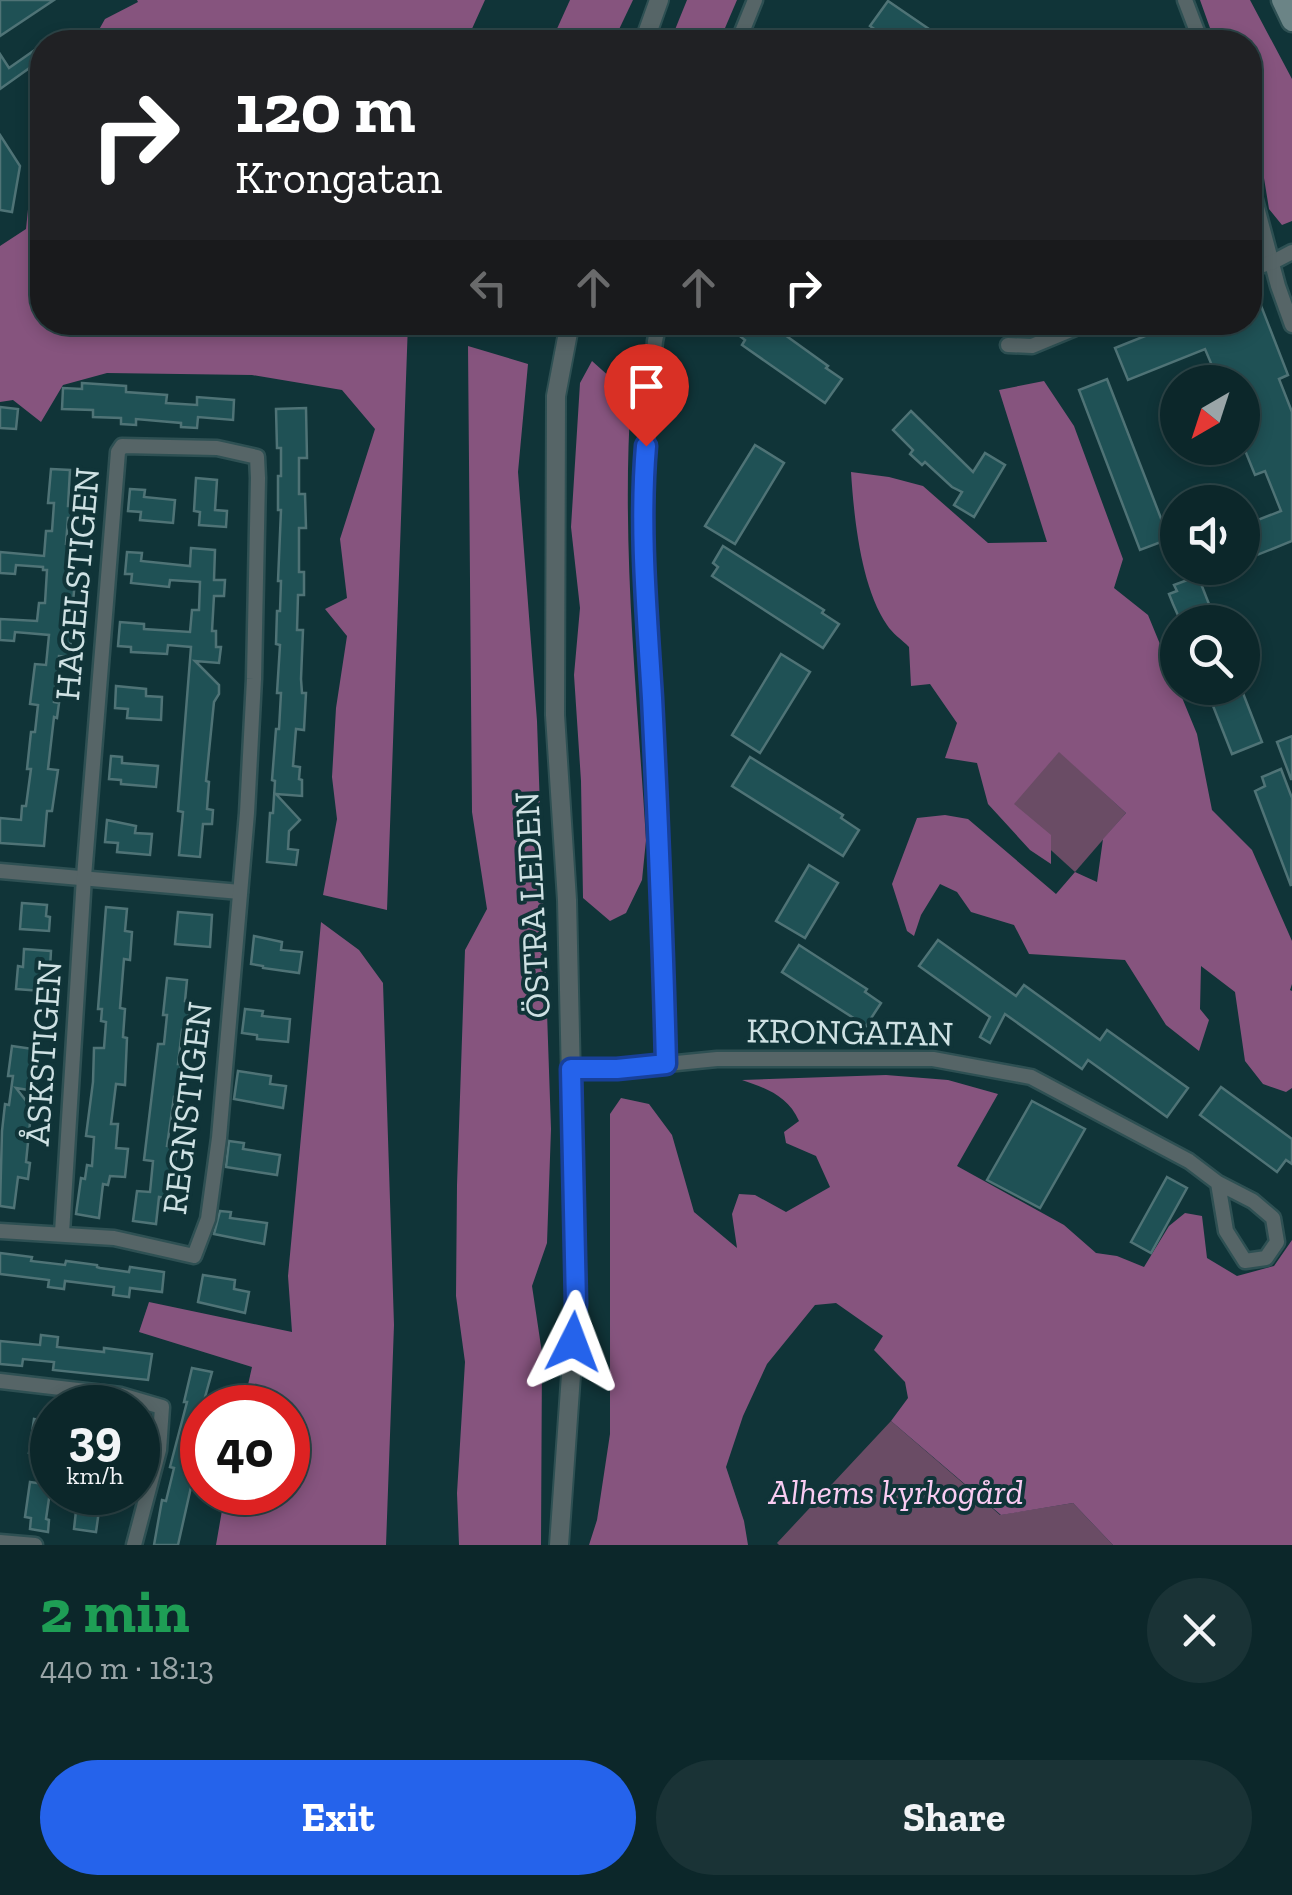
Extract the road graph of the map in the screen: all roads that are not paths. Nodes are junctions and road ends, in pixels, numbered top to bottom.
1 (659, 0) edge
2 (755, 0) edge
3 (1185, 0) edge
4 (1282, 0) edge
5 (1292, 20) edge
6 (648, 30) edge
7 (743, 30) edge
8 (1196, 30) edge
9 (1262, 223) edge
10 (1292, 252) edge
11 (1273, 262) junction
12 (1262, 266) edge
13 (1292, 324) edge
14 (568, 335) edge
15 (656, 335) edge
16 (1059, 335) edge
17 (1008, 344) dead end
18 (0, 871) edge
19 (84, 877) junction
20 (240, 892) junction
21 (666, 1064) junction
22 (571, 1069) junction
23 (1218, 1183) junction
24 (0, 1230) edge
25 (62, 1233) junction
26 (0, 1382) edge
27 (0, 1542) edge
28 (35, 1545) edge
29 (134, 1545) edge
30 (559, 1545) edge

1 - 6 street
2 - 7 street
3 - 8 street
4 - 5 main road
9 - 11 street
10 - 11 street
11 - 12 street
11 - 13 street
14 - 22 street, ÖSTRA LEDEN
15 - 21 street
16 - 17 street
18 - 19 street
19 - 20 street
19 - 20 street, HAGELSTIGEN
19 - 25 street, ÅSKSTIGEN
20 - 25 street, REGNSTIGEN
21 - 22 street, KRONGATAN
21 - 23 street, KRONGATAN
22 - 30 street, ÖSTRA LEDEN
23 - 23 street, KRONGATAN
24 - 25 street, REGNSTIGEN
26 - 29 street
27 - 28 street

